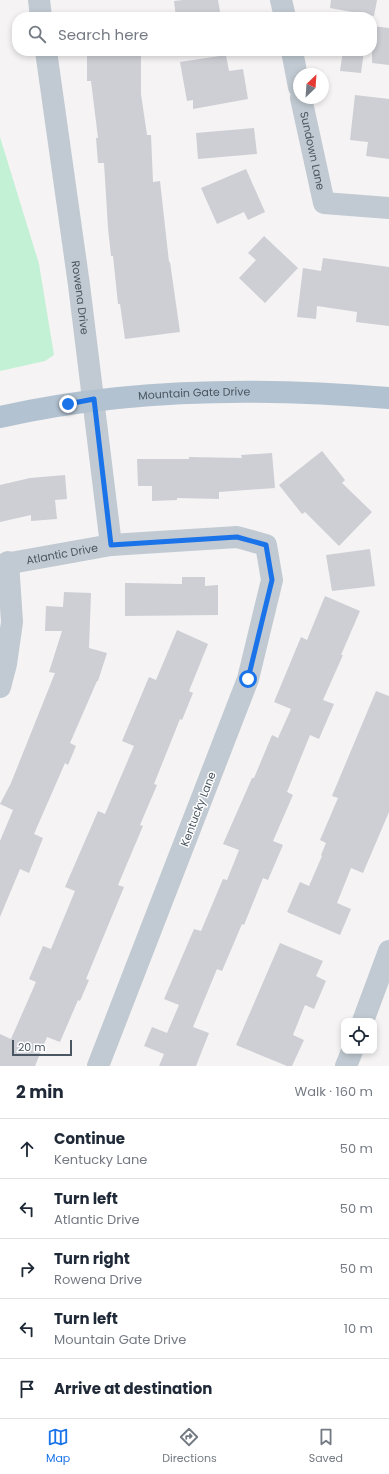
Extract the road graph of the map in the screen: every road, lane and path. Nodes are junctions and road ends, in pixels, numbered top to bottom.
1 (39, 0) edge
2 (281, 0) edge
3 (40, 12) edge
4 (284, 12) edge
5 (47, 56) edge
6 (293, 56) edge
7 (295, 68) edge
8 (302, 104) edge
9 (389, 208) edge
10 (389, 398) edge
11 (94, 399) junction
12 (0, 416) edge
13 (111, 545) junction
14 (266, 545) joint
15 (4, 563) edge
16 (0, 688) edge
17 (389, 951) edge
18 (364, 1018) edge
19 (98, 1066) edge

1 - 3 street
2 - 4 street
5 - 11 street, Rowena Drive
6 - 7 street
8 - 9 street, Sundown Lane
10 - 11 main road, Mountain Gate Drive
11 - 12 main road, Mountain Gate Drive
11 - 13 street, Rowena Drive
13 - 14 street, Atlantic Drive
13 - 15 street, Atlantic Drive
14 - 19 street, Kentucky Lane
15 - 16 street
17 - 18 street

